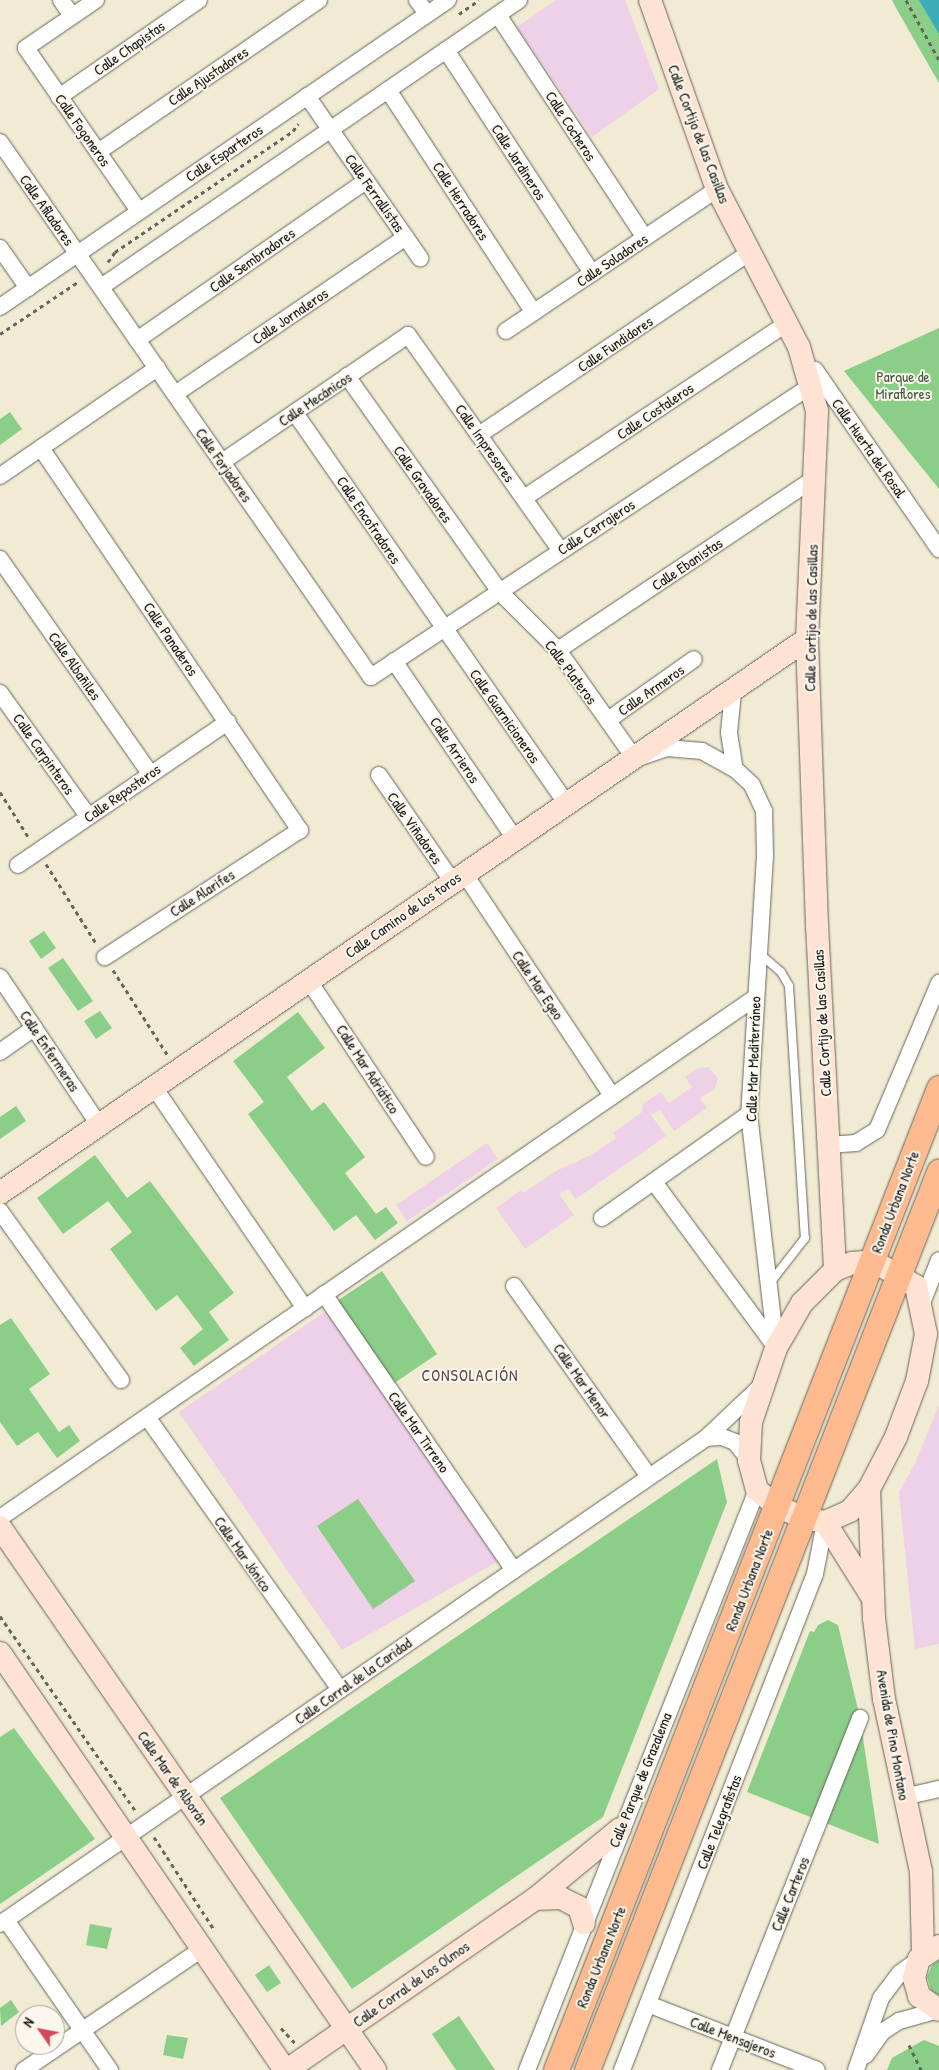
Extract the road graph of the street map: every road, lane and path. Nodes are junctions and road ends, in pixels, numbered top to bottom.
1 (61, 0) edge
2 (96, 0) edge
3 (199, 0) edge
4 (319, 0) edge
5 (417, 0) edge
6 (448, 0) edge
7 (519, 0) edge
8 (650, 0) edge
9 (906, 0) edge
10 (427, 14) junction
11 (498, 14) junction
12 (72, 16) junction
13 (446, 50) junction
14 (939, 60) edge
15 (388, 90) junction
16 (59, 96) junction
17 (307, 96) junction
18 (303, 116) dead end
19 (330, 129) junction
20 (0, 142) edge
21 (98, 152) junction
22 (366, 181) junction
23 (717, 189) junction
24 (139, 211) junction
25 (406, 238) junction
26 (645, 238) junction
27 (0, 248) edge
28 (750, 252) junction
29 (78, 254) junction
30 (420, 258) dead end
31 (106, 265) dead end
32 (592, 273) junction
33 (85, 280) dead end
34 (101, 287) junction
35 (28, 288) junction
36 (0, 307) edge
37 (533, 312) junction
38 (787, 323) junction
39 (506, 331) dead end
40 (0, 334) edge
41 (408, 335) joint
42 (137, 340) junction
43 (156, 368) junction
44 (347, 376) junction
45 (816, 382) junction
46 (175, 394) junction
47 (295, 413) junction
48 (479, 435) junction
49 (41, 448) junction
50 (222, 462) junction
51 (0, 476) edge
52 (815, 478) junction
53 (524, 498) junction
54 (939, 549) edge
55 (560, 550) junction
56 (0, 559) edge
57 (499, 591) junction
58 (443, 628) junction
59 (807, 639) junction
60 (558, 650) junction
61 (694, 659) dead end
62 (394, 660) junction
63 (371, 677) joint
64 (733, 692) junction
65 (0, 693) edge
66 (608, 720) junction
67 (228, 722) junction
68 (635, 759) junction
69 (735, 768) junction
70 (150, 773) junction
71 (379, 775) dead end
72 (0, 792) edge
73 (566, 805) junction
74 (88, 816) junction
75 (300, 830) joint
76 (515, 839) junction
77 (38, 851) junction
78 (18, 865) dead end
79 (458, 877) junction
80 (759, 953) junction
81 (105, 957) junction
82 (0, 977) edge
83 (309, 981) junction
84 (939, 983) edge
85 (756, 997) junction
86 (34, 1028) junction
87 (0, 1052) edge
88 (167, 1054) dead end
89 (154, 1088) junction
90 (939, 1088) edge
91 (612, 1096) junction
92 (749, 1114) junction
93 (100, 1125) junction
94 (828, 1145) junction
95 (426, 1157) dead end
96 (939, 1172) edge
97 (654, 1182) junction
98 (0, 1193) edge
99 (0, 1211) edge
100 (602, 1218) dead end
101 (939, 1260) edge
102 (873, 1261) junction
103 (835, 1270) junction
104 (900, 1274) junction
105 (768, 1285) junction
106 (514, 1286) dead end
107 (324, 1294) junction
108 (922, 1303) junction
109 (305, 1308) junction
110 (933, 1335) edge
111 (776, 1348) junction
112 (121, 1380) dead end
113 (762, 1384) junction
114 (146, 1417) junction
115 (706, 1438) junction
116 (749, 1460) junction
117 (649, 1477) junction
118 (869, 1489) junction
119 (757, 1490) junction
120 (778, 1507) junction
121 (815, 1520) junction
122 (2, 1531) edge
123 (847, 1554) junction
124 (514, 1570) junction
125 (815, 1574) junction
126 (872, 1596) junction
127 (0, 1653) edge
128 (340, 1690) junction
129 (860, 1718) dead end
130 (939, 1789) edge
131 (186, 1796) junction
132 (904, 1797) junction
133 (620, 1829) junction
134 (126, 1837) junction
135 (921, 1872) junction
136 (536, 1899) junction
137 (939, 1918) edge
138 (3, 1922) edge
139 (584, 1923) junction
140 (202, 1948) junction
141 (927, 1954) edge
142 (648, 2004) junction
143 (939, 2010) edge
144 (346, 2029) junction
145 (82, 2030) junction
146 (733, 2037) junction
147 (909, 2045) dead end
148 (24, 2070) edge
149 (110, 2070) edge
150 (286, 2070) edge
151 (375, 2070) edge
152 (526, 2070) edge
153 (556, 2070) edge
154 (587, 2070) edge
155 (622, 2070) edge
156 (720, 2070) edge
157 (817, 2070) edge
158 (856, 2070) edge
159 (921, 2070) edge

1 - 12 street
2 - 12 street
3 - 16 street, Calle Chapistas
4 - 21 street, Calle Ajustadores
5 - 10 street
6 - 10 street, Calle Esparteros
7 - 11 street
8 - 23 street, Calle Cortijo de las Casillas
9 - 14 path
10 - 17 street, Calle Esparteros
11 - 13 street
11 - 26 street, Calle Cocheros
12 - 16 street, Calle Fogoneros
13 - 15 street
13 - 32 street, Calle Jardineros
15 - 19 street
15 - 37 street, Calle Herradores
16 - 21 street, Calle Fogoneros
17 - 19 street, Calle Ferrallistas
17 - 24 street, Calle Esparteros
18 - 31 path
19 - 22 street, Calle Ferrallistas
19 - 34 street
20 - 29 street, Calle Afiladores
21 - 24 street, Calle Fogoneros
22 - 25 street, Calle Ferrallistas
22 - 42 street, Calle Sembradores
23 - 26 street, Calle Soladores
23 - 28 street, Calle Cortijo de las Casillas
24 - 29 street, Calle Esparteros
25 - 30 street, Calle Ferrallistas
25 - 46 street, Calle Jornaleros
26 - 32 street, Calle Soladores
27 - 35 street
28 - 38 street, Calle Cortijo de las Casillas
28 - 48 street, Calle Fundidores
29 - 34 street, Calle Forjadores
29 - 35 street, Calle Esparteros
32 - 37 street, Calle Soladores
33 - 40 path
34 - 42 street, Calle Forjadores
35 - 36 street, Calle Esparteros
37 - 39 street, Calle Soladores
38 - 45 street, Calle Cortijo de las Casillas
38 - 53 street, Calle Costaleros
41 - 44 street, Calle Mecánicos
41 - 48 street, Calle Impresores
42 - 43 street, Calle Forjadores
43 - 46 street, Calle Forjadores
43 - 49 street
44 - 47 street, Calle Mecánicos
44 - 57 street, Calle Gravadores
45 - 52 street, Calle Cortijo de las Casillas
45 - 54 street, Calle Huerta del Rosal
45 - 55 street, Calle Cerrajeros
46 - 50 street, Calle Forjadores
47 - 50 street, Calle Mecánicos
47 - 58 street, Calle Encofradores
48 - 53 street, Calle Impresores
49 - 51 street
49 - 67 street, Calle Panaderos
50 - 63 street, Calle Forjadores
52 - 59 street, Calle Cortijo de las Casillas
52 - 60 street, Calle Ebanistas
53 - 55 street, Calle Impresores
55 - 57 street, Calle Cerrajeros
56 - 70 street, Calle Albañiles
57 - 58 street, Calle Cerrajeros
57 - 60 street, Calle Plateros
58 - 62 street, Calle Cerrajeros
58 - 73 street, Calle Guarnicioneros
59 - 64 street, Calle Camino de los toros
59 - 94 street, Calle Cortijo de las Casillas
60 - 66 street, Calle Plateros
61 - 66 street, Calle Armeros
62 - 63 street, Calle Cerrajeros
62 - 76 street, Calle Arrieros
64 - 68 street, Calle Camino de los toros
64 - 69 street
65 - 74 street, Calle Carpinteros
66 - 68 street, Calle Plateros
67 - 70 street, Calle Reposteros
67 - 75 street, Calle Panaderos
68 - 69 street, Calle Mar Mediterráneo
68 - 73 street, Calle Camino de los toros
69 - 80 street, Calle Mar Mediterráneo
70 - 74 street, Calle Reposteros
71 - 79 street, Calle Viñadores
72 - 77 path
73 - 76 street, Calle Camino de los toros
74 - 77 street, Calle Reposteros
75 - 81 street, Calle Alarifes
76 - 79 street, Calle Camino de los toros
77 - 78 street, Calle Reposteros
77 - 81 path
79 - 83 street, Calle Camino de los toros
79 - 91 street, Calle Mar Egeo
80 - 85 street, Calle Mar Mediterráneo
80 - 105 lane
81 - 88 path
82 - 86 street, Calle Enfermeras
83 - 89 street, Calle Camino de los toros
83 - 95 street, Calle Mar Adriático
84 - 94 street
85 - 91 street
85 - 92 street, Calle Mar Mediterráneo
86 - 87 street
86 - 93 street, Calle Enfermeras
89 - 93 street, Calle Camino de los toros
89 - 109 street
90 - 102 main road, Ronda Urbana Norte
91 - 107 street
92 - 97 street
92 - 105 street, Calle Mar Mediterráneo
93 - 98 street, Calle Camino de los toros
94 - 103 street, Calle Cortijo de las Casillas
96 - 104 main road, Ronda Urbana Norte
97 - 100 street
97 - 111 street
99 - 112 street
101 - 108 street
102 - 103 street
102 - 104 street
102 - 120 main road, Ronda Urbana Norte
103 - 111 street
104 - 108 street
104 - 121 main road, Ronda Urbana Norte
105 - 111 street, Calle Mar Mediterráneo
106 - 117 street, Calle Mar Menor
107 - 109 street
107 - 124 street, Calle Mar Tirreno
108 - 110 street
109 - 114 street
110 - 118 street
111 - 113 street
113 - 115 street, Calle Corral de la Caridad
113 - 116 street
114 - 122 street
114 - 128 street, Calle Mar Jónico
115 - 116 street
115 - 117 street, Calle Corral de la Caridad
116 - 119 street
117 - 124 street, Calle Corral de la Caridad
118 - 121 street
118 - 126 street, Avenida de Pino Montano
119 - 120 street
119 - 133 street, Calle Parque de Grazalema
120 - 121 street
120 - 153 main road, Ronda Urbana Norte
121 - 123 street
121 - 125 street
121 - 154 main road, Ronda Urbana Norte
122 - 131 street, Calle Mar de Alborán
123 - 125 street
123 - 126 street
124 - 128 street, Calle Corral de la Caridad
125 - 142 street, Calle Telegrafistas
126 - 132 street, Avenida de Pino Montano
127 - 134 street
128 - 131 street, Calle Corral de la Caridad
129 - 146 street, Calle Carteros
130 - 132 street
131 - 134 street, Calle Corral de la Caridad
131 - 144 street, Calle Mar de Alborán
132 - 135 street, Avenida de Pino Montano
133 - 136 street, Calle Corral de los Olmos
133 - 139 street, Calle Parque de Grazalema
134 - 138 street, Calle Corral de la Caridad
134 - 140 street
135 - 137 street, Avenida de Pino Montano
135 - 141 street, Avenida de Pino Montano
136 - 139 street
136 - 144 street, Calle Corral de los Olmos
138 - 145 street
139 - 152 street, Calle Parque de Grazalema
140 - 145 street
140 - 150 street
141 - 143 street, Avenida de Pino Montano
141 - 158 street
142 - 146 street, Calle Mensajeros
142 - 155 street, Calle Telegrafistas
143 - 158 street
144 - 150 street, Calle Corral de los Olmos
144 - 151 street, Calle Mar de Alborán
145 - 148 street
145 - 149 street
146 - 156 street, Calle Carteros
146 - 157 street, Calle Mensajeros
147 - 159 path

